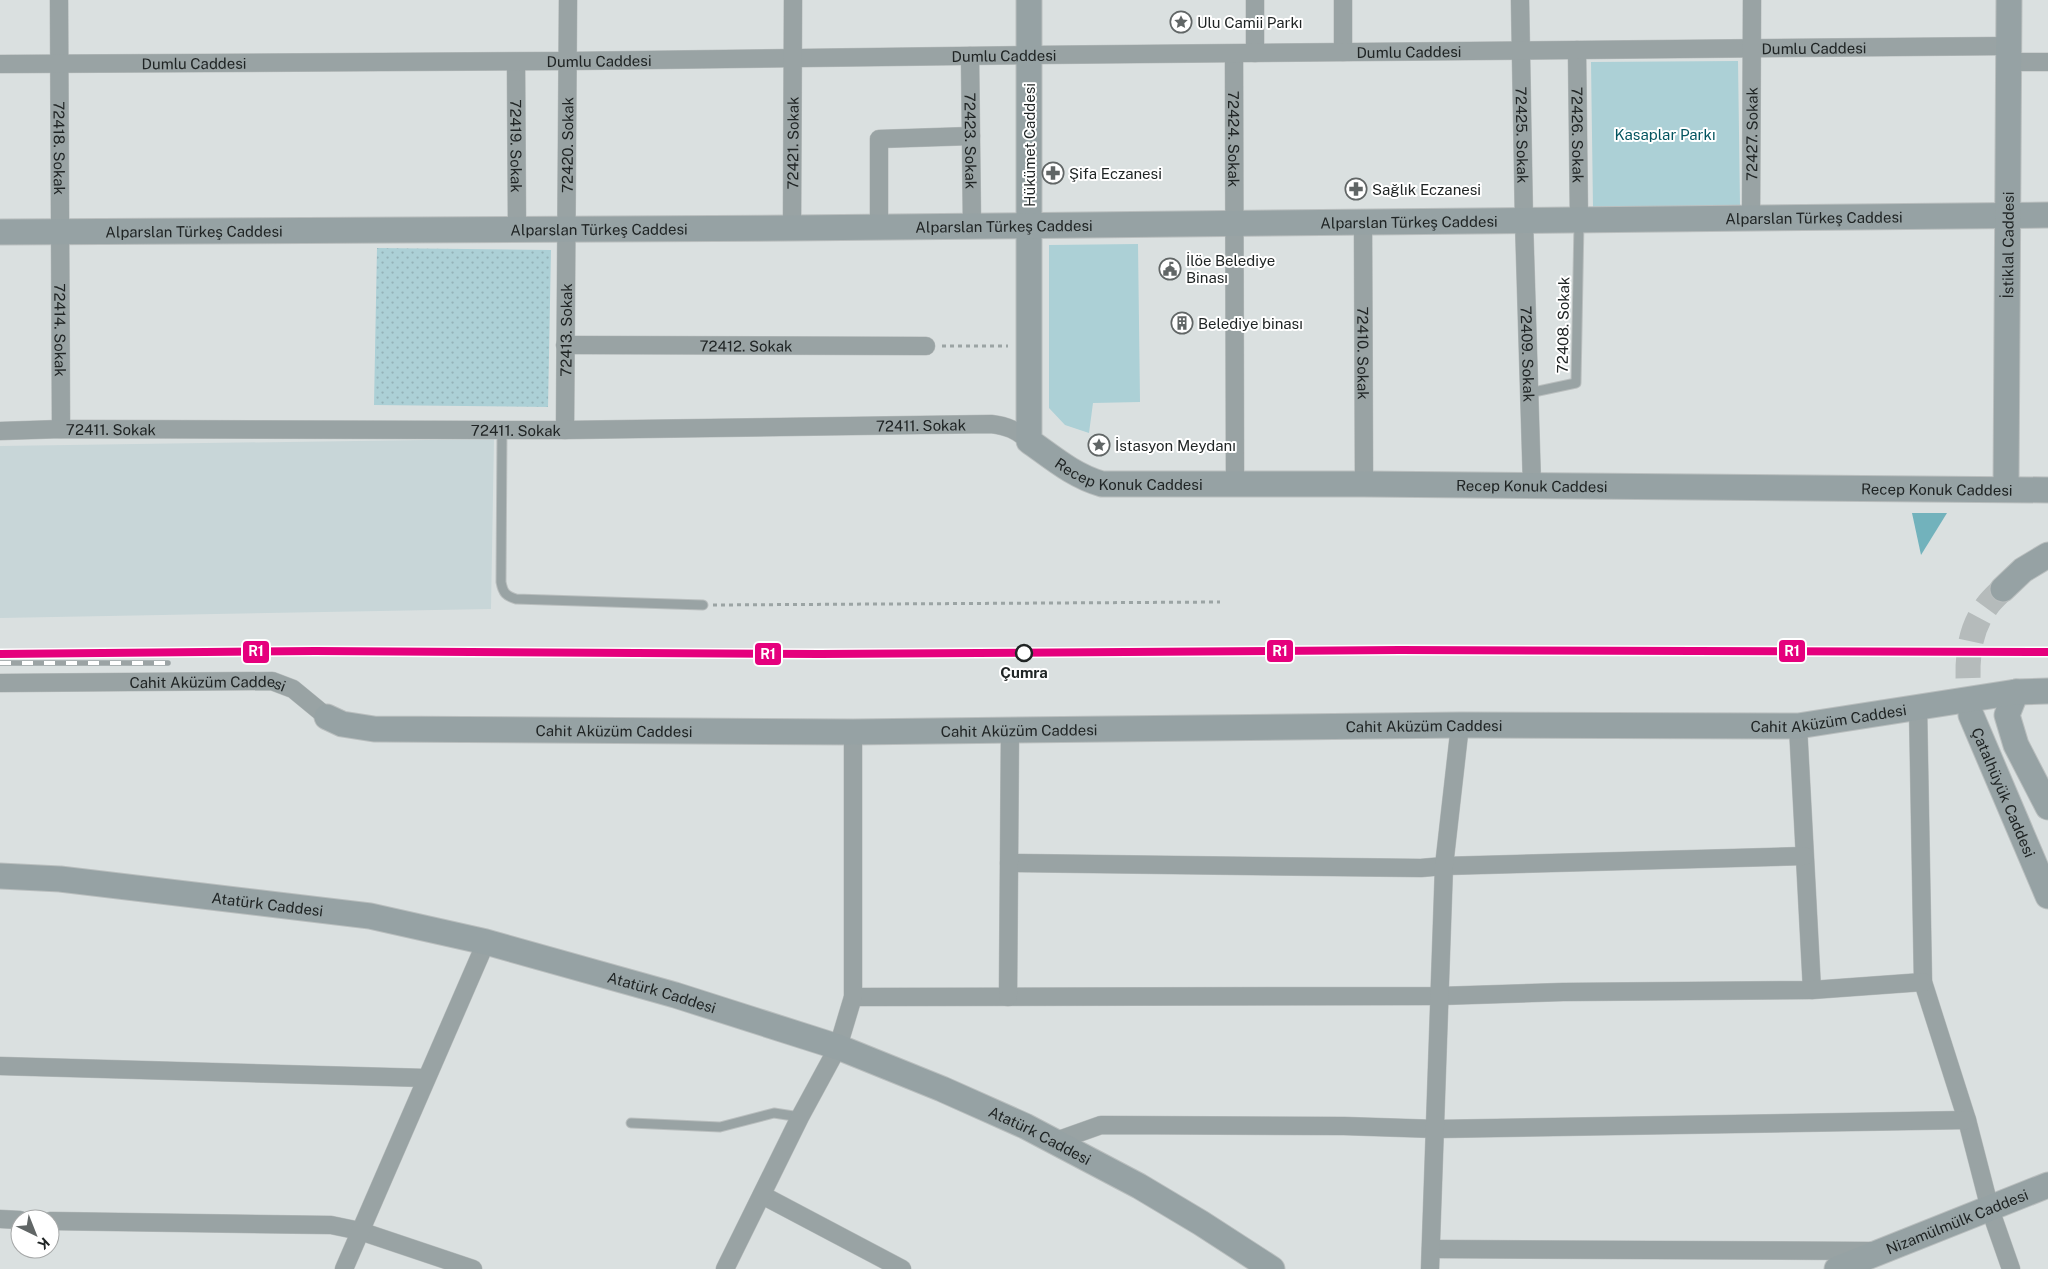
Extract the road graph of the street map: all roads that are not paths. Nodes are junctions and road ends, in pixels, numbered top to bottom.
1 (59, 0) edge
2 (568, 0) edge
3 (793, 0) edge
4 (1029, 0) edge
5 (1255, 0) edge
6 (1343, 0) edge
7 (1520, 0) edge
8 (1752, 0) edge
9 (2009, 0) edge
10 (1752, 48) junction
11 (1520, 50) junction
12 (1577, 50) junction
13 (1343, 52) junction
14 (1255, 53) junction
15 (1234, 54) junction
16 (2008, 54) junction
17 (1029, 55) junction
18 (970, 56) junction
19 (792, 58) junction
20 (568, 61) junction
21 (516, 62) junction
22 (2048, 62) edge
23 (0, 64) edge
24 (60, 64) junction
25 (971, 136) junction
26 (2048, 215) edge
27 (2008, 216) junction
28 (1751, 219) junction
29 (1579, 220) junction
30 (1524, 221) junction
31 (1363, 222) junction
32 (1236, 223) junction
33 (972, 226) junction
34 (1030, 226) junction
35 (879, 227) junction
36 (792, 228) junction
37 (517, 230) junction
38 (566, 230) junction
39 (0, 232) edge
40 (60, 232) junction
41 (566, 345) junction
42 (926, 346) road end
43 (1530, 393) junction
44 (61, 428) junction
45 (502, 430) junction
46 (565, 430) junction
47 (0, 431) edge
48 (1029, 441) junction
49 (1235, 484) junction
50 (1364, 484) junction
51 (1532, 485) junction
52 (2006, 489) junction
53 (2048, 490) edge
54 (2048, 555) edge
55 (2003, 589) tunnel mouth
56 (703, 605) road end
57 (0, 683) edge
58 (2048, 691) edge
59 (2016, 692) junction
60 (1918, 706) junction
61 (1971, 715) tunnel mouth
62 (328, 717) joint
63 (1460, 725) junction
64 (1798, 726) junction
65 (1010, 730) junction
66 (853, 732) junction
67 (2048, 807) edge
68 (1804, 856) junction
69 (1009, 863) junction
70 (1444, 866) junction
71 (0, 876) edge
72 (2048, 896) edge
73 (486, 942) junction
74 (1923, 982) junction
75 (1812, 990) junction
76 (853, 996) junction
77 (1440, 996) junction
78 (1008, 997) junction
79 (838, 1047) junction
80 (0, 1066) edge
81 (426, 1078) junction
82 (800, 1117) junction
83 (1967, 1120) junction
84 (631, 1123) dead end
85 (1436, 1129) junction
86 (1056, 1141) junction
87 (2048, 1185) edge
88 (762, 1195) junction
89 (1990, 1209) junction
90 (60, 1221) edge
91 (360, 1231) junction
92 (1431, 1249) junction
93 (1881, 1251) junction
94 (344, 1269) edge
95 (473, 1269) edge
96 (725, 1269) edge
97 (902, 1269) edge
98 (1272, 1269) edge
99 (1430, 1269) edge
100 (1837, 1269) edge
101 (2011, 1269) edge

1 - 24 street, 72418. Sokak
2 - 20 street, 72420. Sokak
3 - 19 street, 72421. Sokak
4 - 17 street, Hükümet Caddesi
5 - 14 street
6 - 13 street
7 - 11 street, 72425. Sokak
8 - 10 street, 72427. Sokak
9 - 16 street, İstiklal Caddesi
10 - 12 street, Dumlu Caddesi
10 - 16 street, Dumlu Caddesi
10 - 28 street, 72427. Sokak
11 - 12 street, Dumlu Caddesi
11 - 13 street, Dumlu Caddesi
11 - 30 street, 72425. Sokak
12 - 29 street, 72426. Sokak
13 - 14 street, Dumlu Caddesi
14 - 15 street, Dumlu Caddesi
15 - 17 street, Dumlu Caddesi
15 - 32 street, 72424. Sokak
16 - 22 street, Dumlu Caddesi
16 - 27 street, İstiklal Caddesi
17 - 18 street, Dumlu Caddesi
17 - 34 street, Hükümet Caddesi
18 - 19 street, Dumlu Caddesi
18 - 25 street, 72423. Sokak
19 - 20 street, Dumlu Caddesi
19 - 36 street, 72421. Sokak
20 - 21 street, Dumlu Caddesi
20 - 38 street, 72420. Sokak
21 - 24 street, Dumlu Caddesi
21 - 37 street, 72419. Sokak
23 - 24 street, Dumlu Caddesi
24 - 40 street, 72418. Sokak
25 - 33 street, 72423. Sokak
25 - 35 street
26 - 27 street, Alparslan Türkeş Caddesi
27 - 28 street, Alparslan Türkeş Caddesi
27 - 52 street, İstiklal Caddesi
28 - 29 street, Alparslan Türkeş Caddesi
29 - 30 street, Alparslan Türkeş Caddesi
29 - 43 lane, 72408. Sokak
30 - 31 street, Alparslan Türkeş Caddesi
30 - 43 street, 72409. Sokak
31 - 32 street, Alparslan Türkeş Caddesi
31 - 50 street, 72410. Sokak
32 - 34 street, Alparslan Türkeş Caddesi
32 - 49 street, 72424. Sokak
33 - 34 street, Alparslan Türkeş Caddesi
33 - 35 street, Alparslan Türkeş Caddesi
34 - 48 street, Hükümet Caddesi
35 - 36 street, Alparslan Türkeş Caddesi
36 - 38 street, Alparslan Türkeş Caddesi
37 - 38 street, Alparslan Türkeş Caddesi
37 - 40 street, Alparslan Türkeş Caddesi
38 - 41 street, 72413. Sokak
39 - 40 street, Alparslan Türkeş Caddesi
40 - 44 street, 72414. Sokak
41 - 42 street, 72412. Sokak
41 - 46 street, 72413. Sokak
43 - 51 street, 72409. Sokak
44 - 45 street, 72411. Sokak
44 - 47 street, 72411. Sokak
45 - 46 street, 72411. Sokak
45 - 56 lane
46 - 48 street, 72411. Sokak
48 - 49 street, Recep Konuk Caddesi
49 - 50 street, Recep Konuk Caddesi
50 - 51 street, Recep Konuk Caddesi
51 - 52 street, Recep Konuk Caddesi
52 - 53 street, Recep Konuk Caddesi
54 - 55 street
57 - 62 street, Cahit Aküzüm Caddesi
58 - 59 street, Cahit Aküzüm Caddesi
59 - 60 street, Cahit Aküzüm Caddesi
59 - 67 street, Çatalhüyük Caddesi
60 - 64 street, Cahit Aküzüm Caddesi
60 - 74 street
61 - 72 street, Çatalhüyük Caddesi
62 - 66 street, Cahit Aküzüm Caddesi
63 - 64 street, Cahit Aküzüm Caddesi
63 - 65 street, Cahit Aküzüm Caddesi
63 - 70 street
64 - 68 street
65 - 66 street, Cahit Aküzüm Caddesi
65 - 69 street
66 - 76 street
68 - 70 street
68 - 75 street
69 - 70 street
69 - 78 street
70 - 77 street
71 - 73 street, Atatürk Caddesi
73 - 79 street, Atatürk Caddesi
73 - 81 street
74 - 75 street
74 - 83 street
75 - 77 street
76 - 78 street
76 - 79 street
77 - 78 street
77 - 85 street
79 - 82 street
79 - 86 street, Atatürk Caddesi
80 - 81 street
81 - 91 street
82 - 84 lane
82 - 88 street
83 - 85 street
83 - 89 street
85 - 86 street
85 - 92 street
86 - 98 street, Atatürk Caddesi
87 - 89 street, Nizamülmülk Caddesi
88 - 96 street
88 - 97 street
89 - 93 street, Nizamülmülk Caddesi
89 - 101 street
90 - 91 street
91 - 94 street
91 - 95 street
92 - 93 street
92 - 99 street
93 - 100 street, Nizamülmülk Caddesi

